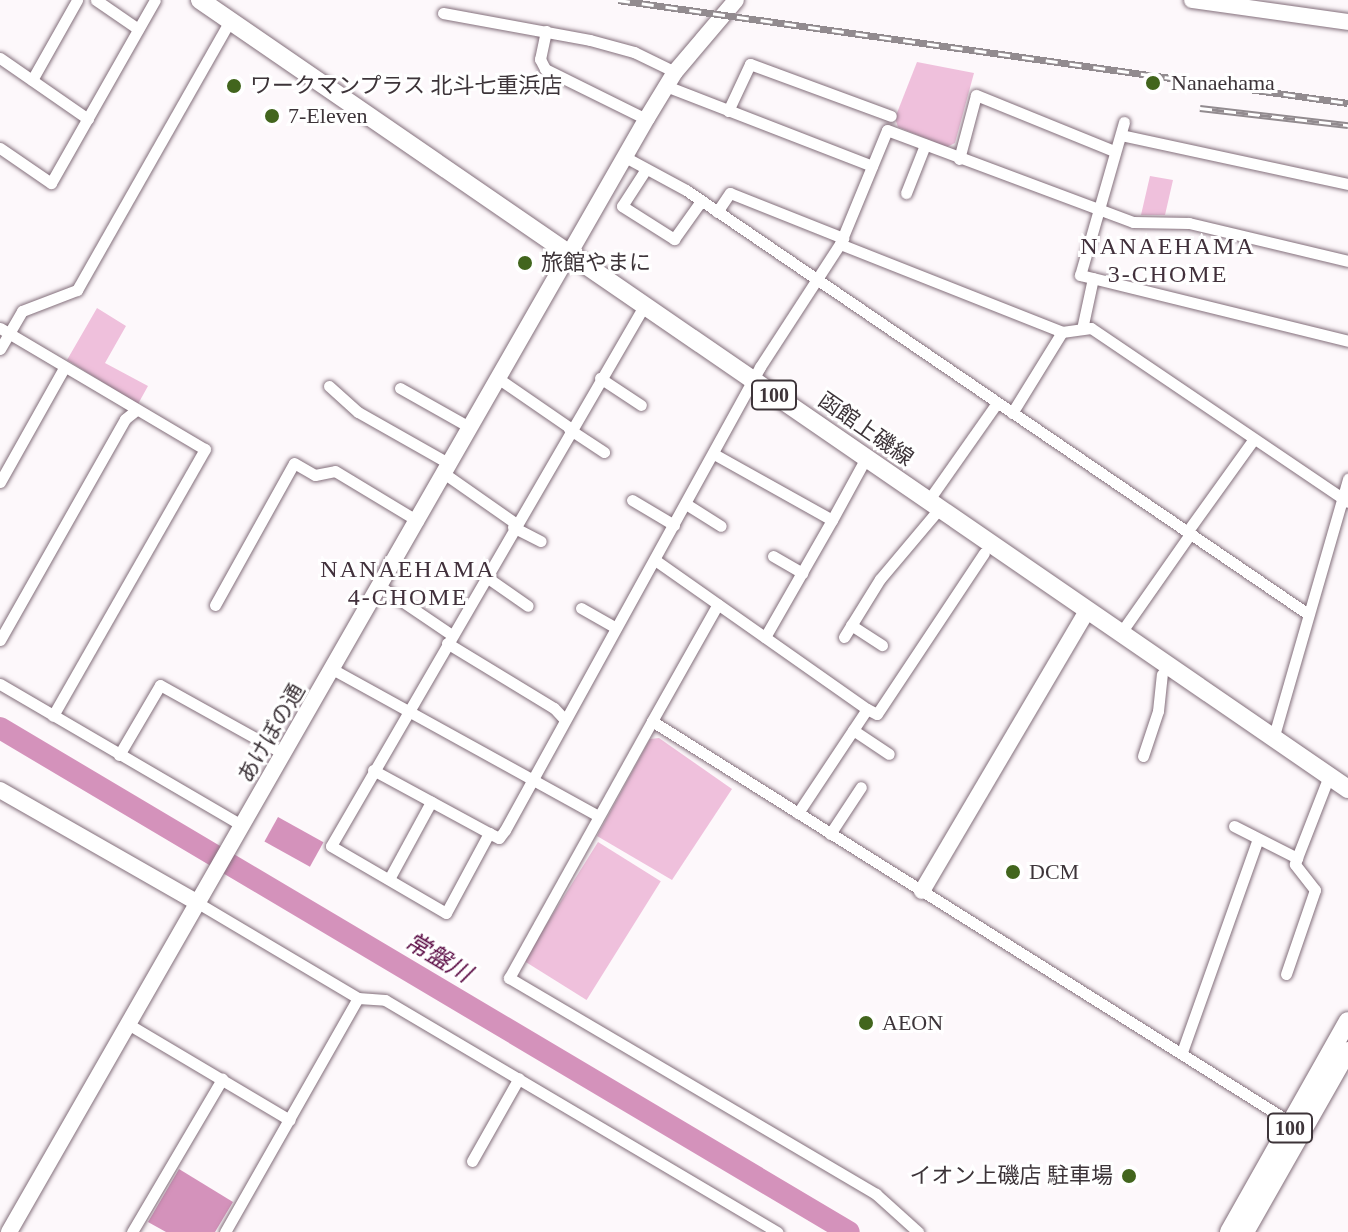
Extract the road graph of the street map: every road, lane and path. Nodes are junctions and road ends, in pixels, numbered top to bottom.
1 (77, 0) edge
2 (96, 0) edge
3 (155, 0) edge
4 (200, 0) edge
5 (736, 0) edge
6 (1194, 0) edge
7 (443, 13) dead end
8 (230, 21) junction
9 (1348, 22) edge
10 (138, 29) junction
11 (546, 31) junction
12 (0, 58) edge
13 (670, 79) junction
14 (32, 80) junction
15 (728, 111) junction
16 (891, 116) dead end
17 (88, 119) junction
18 (646, 119) junction
19 (1124, 122) dead end
20 (1121, 135) junction
21 (925, 145) junction
22 (0, 148) edge
23 (1114, 151) junction
24 (625, 157) junction
25 (959, 159) junction
26 (872, 166) junction
27 (646, 169) junction
28 (1348, 184) edge
29 (906, 193) dead end
30 (701, 201) junction
31 (717, 212) junction
32 (1097, 212) junction
33 (842, 241) junction
34 (570, 256) junction
35 (1348, 261) edge
36 (1093, 278) junction
37 (818, 281) junction
38 (644, 306) junction
39 (1082, 329) junction
40 (4, 331) edge
41 (1062, 332) junction
42 (1348, 341) edge
43 (0, 349) edge
44 (64, 368) junction
45 (600, 378) junction
46 (499, 379) junction
47 (754, 381) junction
48 (329, 386) dead end
49 (400, 388) dead end
50 (997, 403) junction
51 (641, 405) dead end
52 (136, 410) junction
53 (1012, 413) junction
54 (471, 428) junction
55 (569, 428) junction
56 (1253, 440) junction
57 (604, 452) dead end
58 (714, 454) junction
59 (866, 458) junction
60 (447, 469) junction
61 (1348, 479) edge
62 (0, 482) edge
63 (632, 500) dead end
64 (1346, 501) edge
65 (686, 504) junction
66 (933, 505) junction
67 (832, 520) junction
68 (418, 521) junction
69 (514, 525) junction
70 (674, 525) junction
71 (721, 526) dead end
72 (1188, 533) junction
73 (541, 541) dead end
74 (984, 553) dead end
75 (773, 556) dead end
76 (655, 560) junction
77 (802, 573) junction
78 (485, 576) junction
79 (381, 587) junction
80 (718, 604) junction
81 (215, 605) dead end
82 (528, 606) dead end
83 (581, 608) dead end
84 (1087, 611) junction
85 (1308, 614) junction
86 (851, 625) junction
87 (616, 628) junction
88 (1120, 634) junction
89 (765, 637) junction
90 (844, 637) dead end
91 (450, 639) junction
92 (0, 640) edge
93 (882, 645) dead end
94 (334, 670) junction
95 (1162, 674) dead end
96 (0, 684) edge
97 (406, 709) junction
98 (867, 709) junction
99 (53, 716) junction
100 (565, 720) junction
101 (652, 721) junction
102 (853, 730) junction
103 (1273, 739) junction
104 (284, 754) junction
105 (889, 754) dead end
106 (119, 755) junction
107 (1143, 756) dead end
108 (373, 770) junction
109 (1329, 776) junction
110 (532, 777) junction
111 (861, 787) dead end
112 (1348, 789) edge
113 (0, 790) edge
114 (431, 802) junction
115 (798, 813) junction
116 (598, 816) junction
117 (1234, 826) dead end
118 (239, 831) junction
119 (489, 833) junction
120 (830, 834) junction
121 (1258, 839) junction
122 (1297, 858) junction
123 (389, 879) junction
124 (922, 891) junction
125 (198, 903) junction
126 (1286, 974) dead end
127 (358, 998) junction
128 (1348, 1021) edge
129 (128, 1024) junction
130 (1348, 1051) edge
131 (1182, 1052) junction
132 (519, 1078) junction
133 (222, 1079) junction
134 (290, 1120) junction
135 (1293, 1124) junction
136 (472, 1161) dead end
137 (9, 1232) edge
138 (132, 1232) edge
139 (225, 1232) edge
140 (778, 1232) edge
141 (918, 1232) edge
142 (1229, 1232) edge
143 (1245, 1232) edge

1 - 14 street
2 - 10 street
3 - 10 street
4 - 8 main road, 函館上磯線 / 100
5 - 13 street, あけぼの通
6 - 9 street
7 - 11 street
8 - 34 main road, 函館上磯線 / 100
8 - 40 street
10 - 17 street
11 - 13 street
11 - 18 street
12 - 14 street
13 - 15 street
13 - 18 street, あけぼの通
14 - 17 street
15 - 16 street
15 - 26 street
17 - 22 street
18 - 24 street, あけぼの通
19 - 20 street
20 - 23 street
20 - 28 street
21 - 25 street
21 - 26 street
21 - 29 street
23 - 25 street
23 - 32 street
24 - 27 street
24 - 34 street, あけぼの通
25 - 32 street
26 - 33 street
27 - 30 street
27 - 30 street
30 - 31 street
31 - 33 street
31 - 37 street
32 - 35 street
32 - 36 street
33 - 37 street
33 - 41 street
34 - 38 main road, 函館上磯線 / 100
34 - 46 street, あけぼの通
36 - 39 street
36 - 42 street
37 - 47 street
37 - 50 street
38 - 45 street
38 - 47 main road, 函館上磯線 / 100
39 - 41 street
39 - 56 street
40 - 43 street
40 - 44 street
41 - 53 street
44 - 52 street
44 - 62 street
45 - 51 street
45 - 55 street
46 - 54 street, あけぼの通
46 - 55 street
47 - 58 street
47 - 59 main road, 函館上磯線 / 100
48 - 60 street
49 - 54 street
50 - 53 street
50 - 66 street
52 - 92 street
52 - 99 street
53 - 72 street
54 - 60 street, あけぼの通
55 - 57 street
55 - 69 street
56 - 64 street
56 - 72 street
58 - 65 street
58 - 67 street
59 - 66 main road, 函館上磯線 / 100
59 - 67 street
60 - 68 street, あけぼの通
60 - 69 street
61 - 64 street
63 - 70 street
64 - 85 street
65 - 70 street
65 - 71 street
66 - 84 main road, 函館上磯線 / 100
66 - 86 street
67 - 77 street
68 - 79 street, あけぼの通
68 - 81 street
69 - 73 street
69 - 78 street
70 - 76 street
72 - 85 street
72 - 88 street
74 - 98 street
75 - 77 street
76 - 80 street
76 - 87 street
77 - 89 street
78 - 82 street
78 - 91 street
79 - 91 street
79 - 94 street, あけぼの通
80 - 89 street
80 - 101 street
83 - 87 street
84 - 88 main road, 函館上磯線 / 100
84 - 124 street
85 - 103 street
86 - 90 street
86 - 93 street
87 - 100 street
88 - 103 main road, 函館上磯線 / 100
89 - 98 street
91 - 97 street
91 - 100 street
94 - 97 street
94 - 104 street, あけぼの通
95 - 107 street
96 - 99 street
97 - 108 street
97 - 110 street
98 - 102 street
99 - 106 street
100 - 110 street
101 - 115 street
101 - 116 street
102 - 105 street
102 - 115 street
103 - 109 main road, 函館上磯線 / 100
104 - 106 street
104 - 118 street, あけぼの通
106 - 118 street
108 - 114 street
108 - 123 street
109 - 112 main road, 函館上磯線 / 100
109 - 122 street
110 - 116 street
110 - 119 street
111 - 120 street
113 - 125 street
114 - 119 street
114 - 123 street
115 - 120 street
116 - 141 street
117 - 121 street
118 - 125 street, あけぼの通
119 - 123 street
120 - 124 street
121 - 122 street
121 - 131 street
122 - 126 street
124 - 131 street
125 - 127 street
125 - 129 street, あけぼの通
127 - 132 street
127 - 134 street
128 - 135 main road, 100
129 - 133 street
129 - 137 street, あけぼの通
130 - 143 main road, 100
131 - 135 street
132 - 136 street
132 - 140 street
133 - 134 street
133 - 138 street
134 - 139 street
135 - 142 main road, 100

